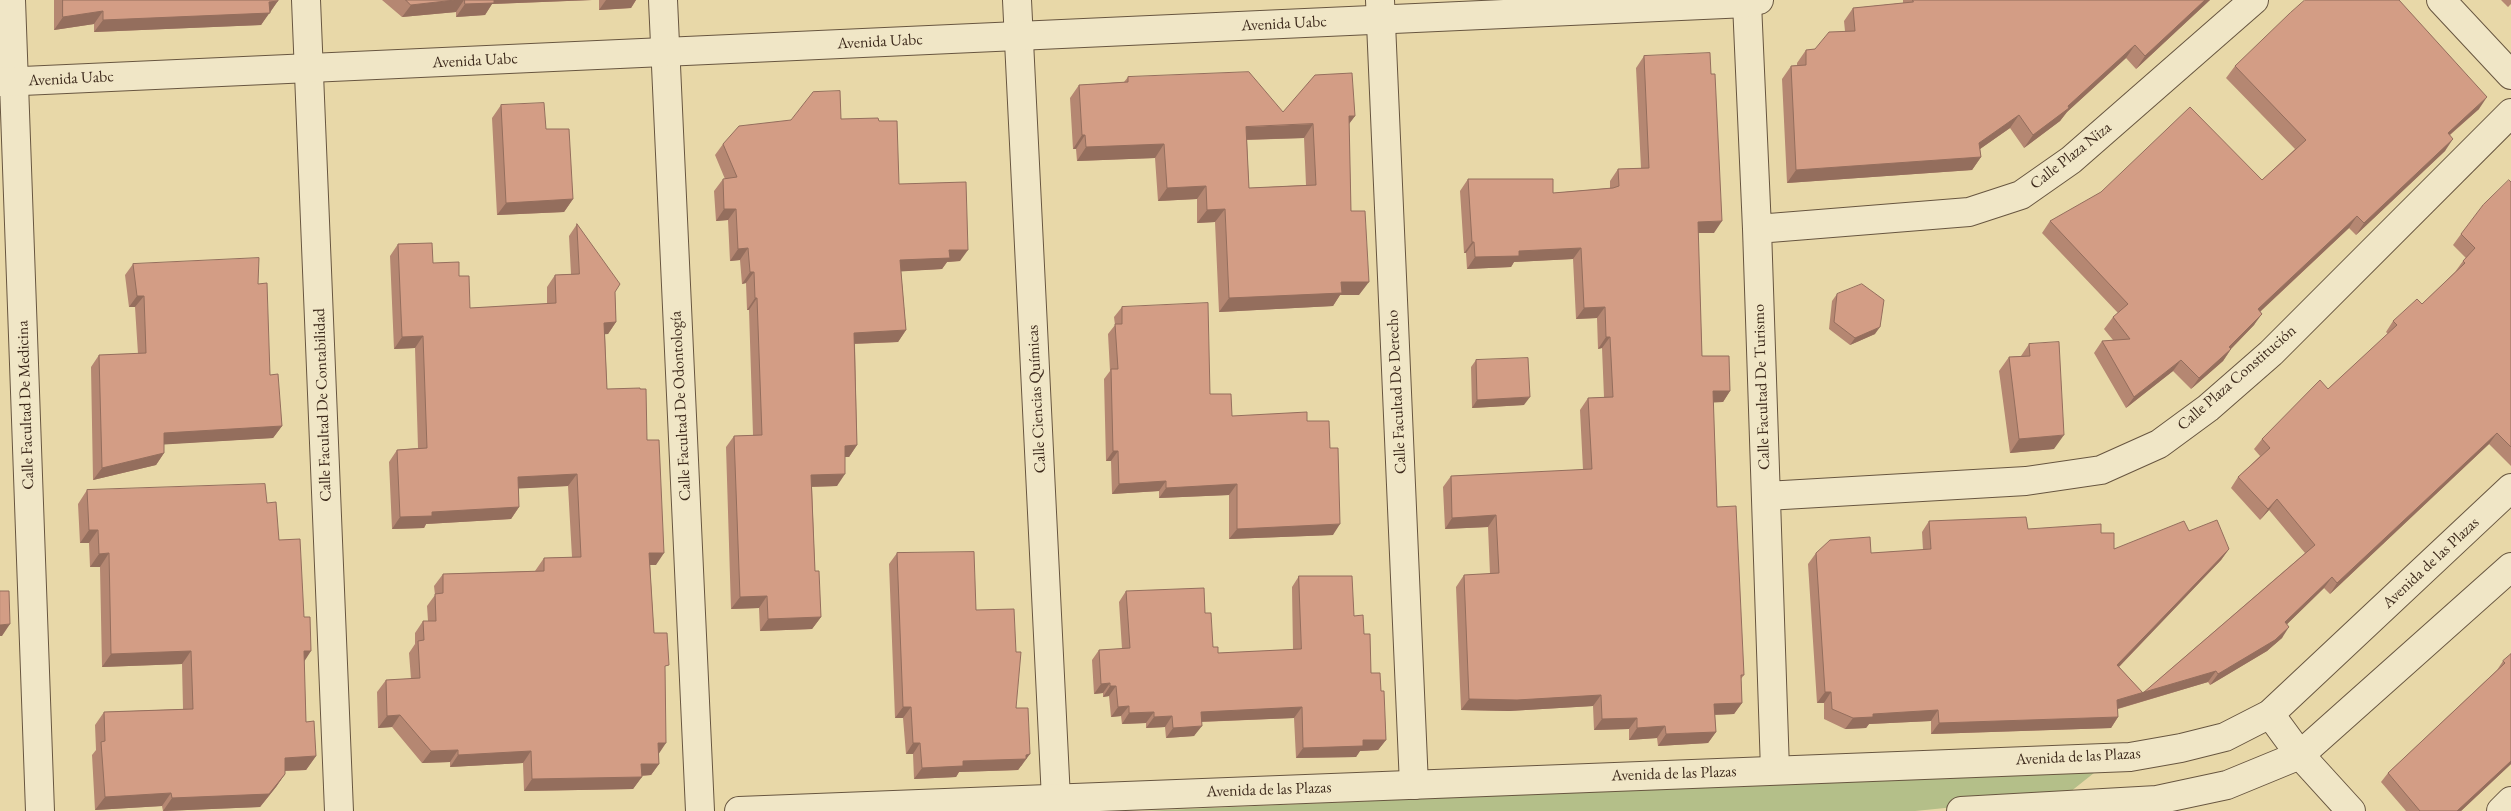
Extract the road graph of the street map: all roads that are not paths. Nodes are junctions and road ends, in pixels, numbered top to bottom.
1 (11, 0) edge
2 (306, 0) edge
3 (663, 0) edge
4 (1017, 0) edge
5 (2254, 0) edge
6 (2441, 0) edge
7 (1753, 2) edge
8 (1380, 10) edge
9 (1018, 36) junction
10 (665, 52) junction
11 (309, 68) junction
12 (2511, 75) edge
13 (7, 82) edge
14 (2511, 112) edge
15 (1757, 228) junction
16 (2511, 488) edge
17 (1766, 496) junction
18 (2511, 567) edge
19 (2270, 714) junction
20 (2300, 755) junction
21 (1775, 770) junction
22 (1414, 785) junction
23 (1056, 799) junction
24 (2511, 802) edge
25 (40, 811) edge
26 (339, 811) edge
27 (700, 811) edge
28 (739, 811) edge
29 (1961, 811) edge
30 (2351, 811) edge
31 (2501, 811) edge

1 - 13 street, Calle Facultad De Medicina
2 - 11 street, Calle Facultad De Contabilidad
3 - 10 street, Calle Facultad De Odontología
4 - 9 street, Calle Ciencias Químicas
5 - 15 street, Calle Plaza Niza
6 - 12 street
7 - 8 street, Avenida Uabc
7 - 15 street, Calle Facultad De Turismo
8 - 9 street, Avenida Uabc
8 - 22 street, Calle Facultad De Derecho
9 - 10 street, Avenida Uabc
9 - 23 street, Calle Ciencias Químicas
10 - 11 street, Avenida Uabc
10 - 27 street, Calle Facultad De Odontología
11 - 13 street, Avenida Uabc
11 - 26 street, Calle Facultad De Contabilidad
13 - 25 street, Calle Facultad De Medicina
14 - 17 street, Calle Plaza Constitución
15 - 17 street, Calle Facultad De Turismo
16 - 19 street, Avenida de las Plazas
17 - 21 street, Calle Facultad De Turismo
18 - 20 street
19 - 20 street
19 - 21 street, Avenida de las Plazas
20 - 29 street
20 - 30 street
21 - 22 street, Avenida de las Plazas
22 - 23 street, Avenida de las Plazas
23 - 28 street, Avenida de las Plazas
24 - 31 street

